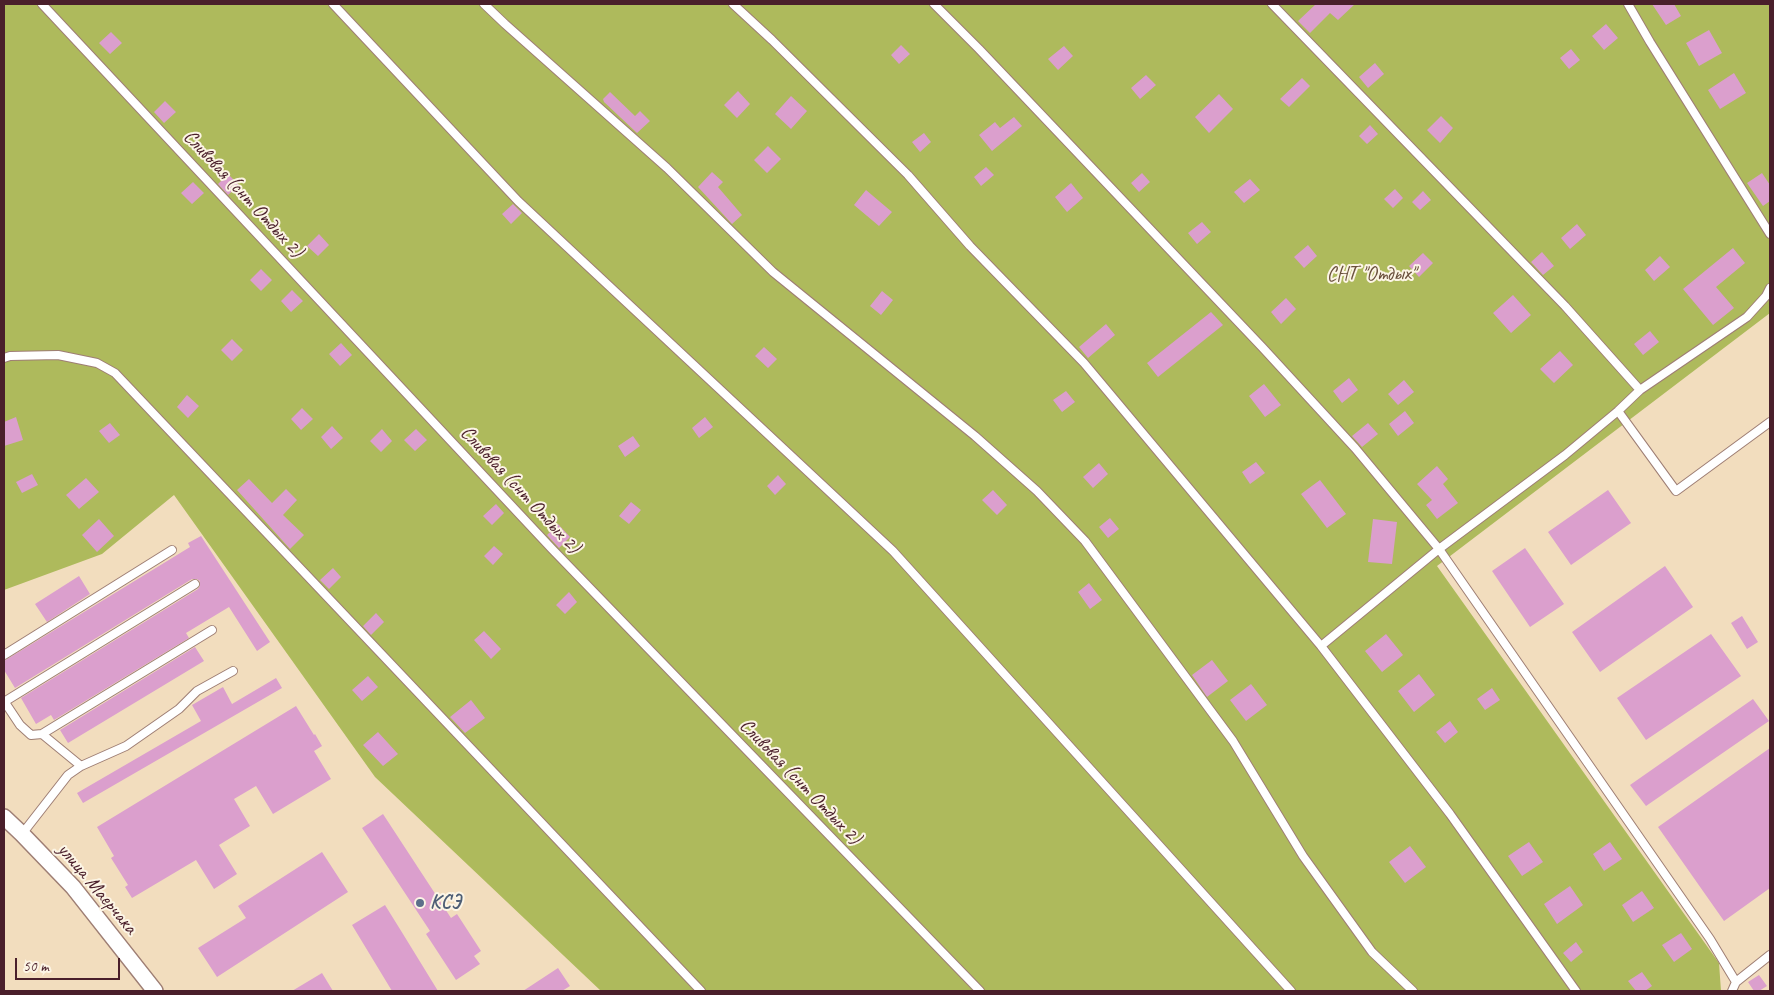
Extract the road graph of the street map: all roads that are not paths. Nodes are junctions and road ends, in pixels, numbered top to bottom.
1 (42, 4) edge
2 (333, 4) edge
3 (484, 4) edge
4 (733, 4) edge
5 (934, 4) edge
6 (1272, 4) edge
7 (1628, 4) edge
8 (1770, 234) edge
9 (1770, 288) edge
10 (4, 358) edge
11 (1640, 390) junction
12 (1618, 411) junction
13 (1770, 422) edge
14 (1438, 549) junction
15 (172, 550) dead end
16 (195, 584) dead end
17 (212, 630) dead end
18 (1320, 646) junction
19 (4, 654) edge
20 (233, 670) dead end
21 (4, 701) edge
22 (42, 734) junction
23 (81, 766) junction
24 (4, 818) edge
25 (22, 834) junction
26 (1770, 955) edge
27 (1736, 982) junction
28 (150, 990) edge
29 (701, 991) edge
30 (980, 991) edge
31 (1291, 991) edge
32 (1413, 991) edge
33 (1576, 991) edge
34 (1732, 991) edge

1 - 30 lane, Сливовая (снт Отдых 2)
2 - 31 lane
3 - 32 lane
4 - 18 lane
5 - 14 lane
6 - 11 lane
7 - 8 lane
9 - 11 lane
10 - 29 lane
11 - 12 lane
12 - 13 lane
12 - 14 lane
14 - 18 lane
14 - 27 lane
15 - 19 lane
16 - 21 lane
17 - 22 lane
18 - 33 lane
20 - 23 lane
21 - 22 lane
22 - 23 lane
23 - 25 lane
24 - 25 street, улица Маерчака
25 - 28 street, улица Маерчака
26 - 27 lane
27 - 34 lane

